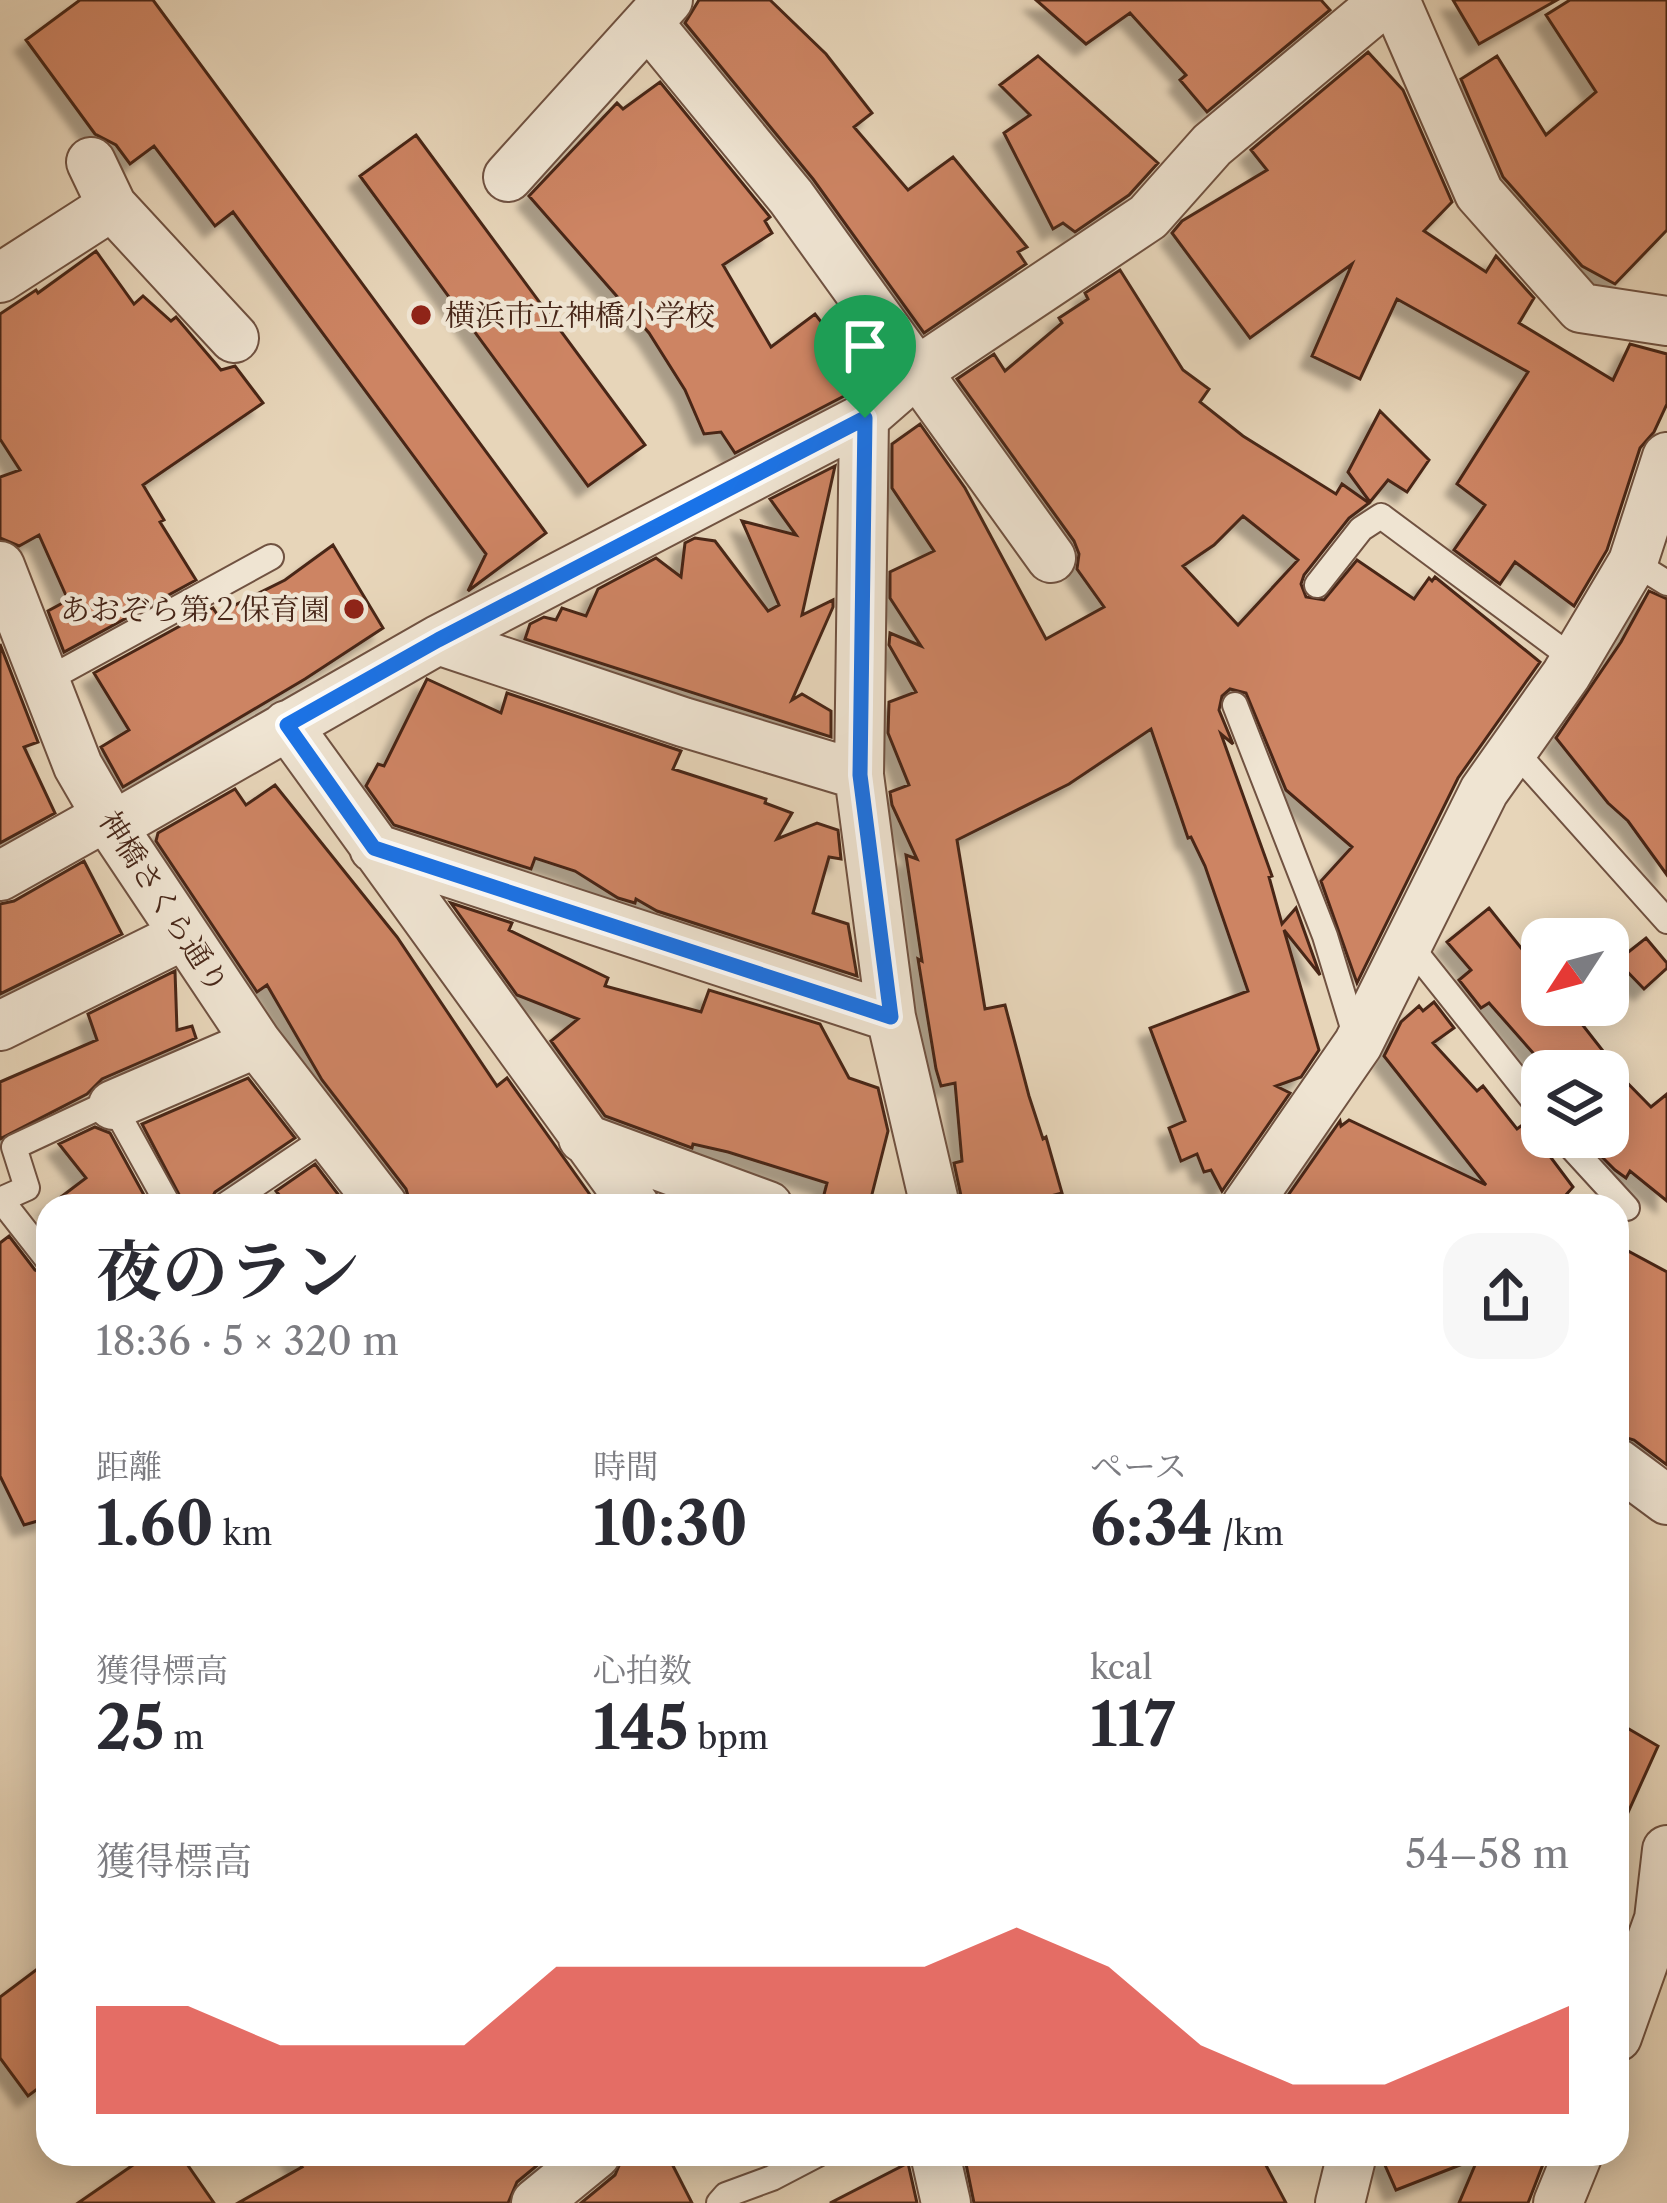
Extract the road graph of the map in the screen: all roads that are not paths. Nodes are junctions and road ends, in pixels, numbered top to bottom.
1 (1391, 0) edge
2 (658, 12) edge
3 (91, 162) dead end
4 (508, 177) dead end
5 (112, 206) junction
6 (0, 278) edge
7 (1667, 321) edge
8 (234, 338) dead end
9 (919, 370) junction
10 (865, 418) junction
11 (1667, 457) edge
12 (271, 557) dead end
13 (1052, 558) dead end
14 (0, 566) edge
15 (1650, 573) edge
16 (1317, 585) dead end
17 (438, 640) junction
18 (1575, 660) junction
19 (46, 681) junction
20 (1235, 705) dead end
21 (287, 725) junction
22 (1513, 749) junction
23 (860, 775) junction
24 (110, 821) junction
25 (374, 848) junction
26 (0, 876) edge
27 (1667, 921) edge
28 (184, 935) junction
29 (1408, 943) junction
30 (891, 1017) junction
31 (0, 1026) edge
32 (257, 1043) junction
33 (1358, 1044) junction
34 (1521, 1085) edge
35 (113, 1105) junction
36 (328, 1135) junction
37 (584, 1138) junction
38 (1581, 1158) edge
39 (162, 1194) edge
40 (242, 1194) edge
41 (374, 1194) edge
42 (625, 1194) edge
43 (723, 1194) edge
44 (932, 1194) edge
45 (1254, 1194) edge
46 (1614, 1194) edge
47 (1, 1200) edge
48 (36, 1245) edge
49 (1629, 1472) edge
50 (1667, 1500) edge
51 (1667, 1856) edge
52 (1638, 1917) edge
53 (1629, 1968) edge
54 (581, 2166) edge
55 (795, 2166) edge
56 (938, 2166) edge
57 (1349, 2166) edge
58 (1573, 2166) edge
59 (536, 2203) edge
60 (719, 2203) edge
61 (946, 2203) edge
62 (1340, 2203) edge
63 (1558, 2203) edge

1 - 7 street
1 - 9 street
2 - 4 street
2 - 9 street
3 - 5 street
5 - 6 street
5 - 8 street
9 - 10 street
9 - 13 street
10 - 17 street
10 - 23 street
11 - 15 street
12 - 19 lane
14 - 19 street, 神橋さくら通り
15 - 18 street
16 - 18 lane
17 - 21 street
17 - 23 street
18 - 22 street
19 - 24 street, 神橋さくら通り
20 - 33 lane
21 - 24 street
21 - 25 street
22 - 27 lane
22 - 29 street
23 - 30 street
24 - 26 street
24 - 28 street, 神橋さくら通り
25 - 30 street
25 - 37 street
28 - 31 street
28 - 32 street, 神橋さくら通り
29 - 33 street
29 - 34 lane
30 - 44 street
32 - 35 street
32 - 36 street, 神橋さくら通り
33 - 45 street
35 - 39 lane
35 - 47 lane
36 - 40 lane
36 - 41 street, 神橋さくら通り
37 - 42 street
37 - 43 street
38 - 46 lane
47 - 48 lane
49 - 50 street
51 - 52 street
52 - 53 street
54 - 59 street
55 - 60 lane
56 - 61 street
57 - 62 street
58 - 63 street

